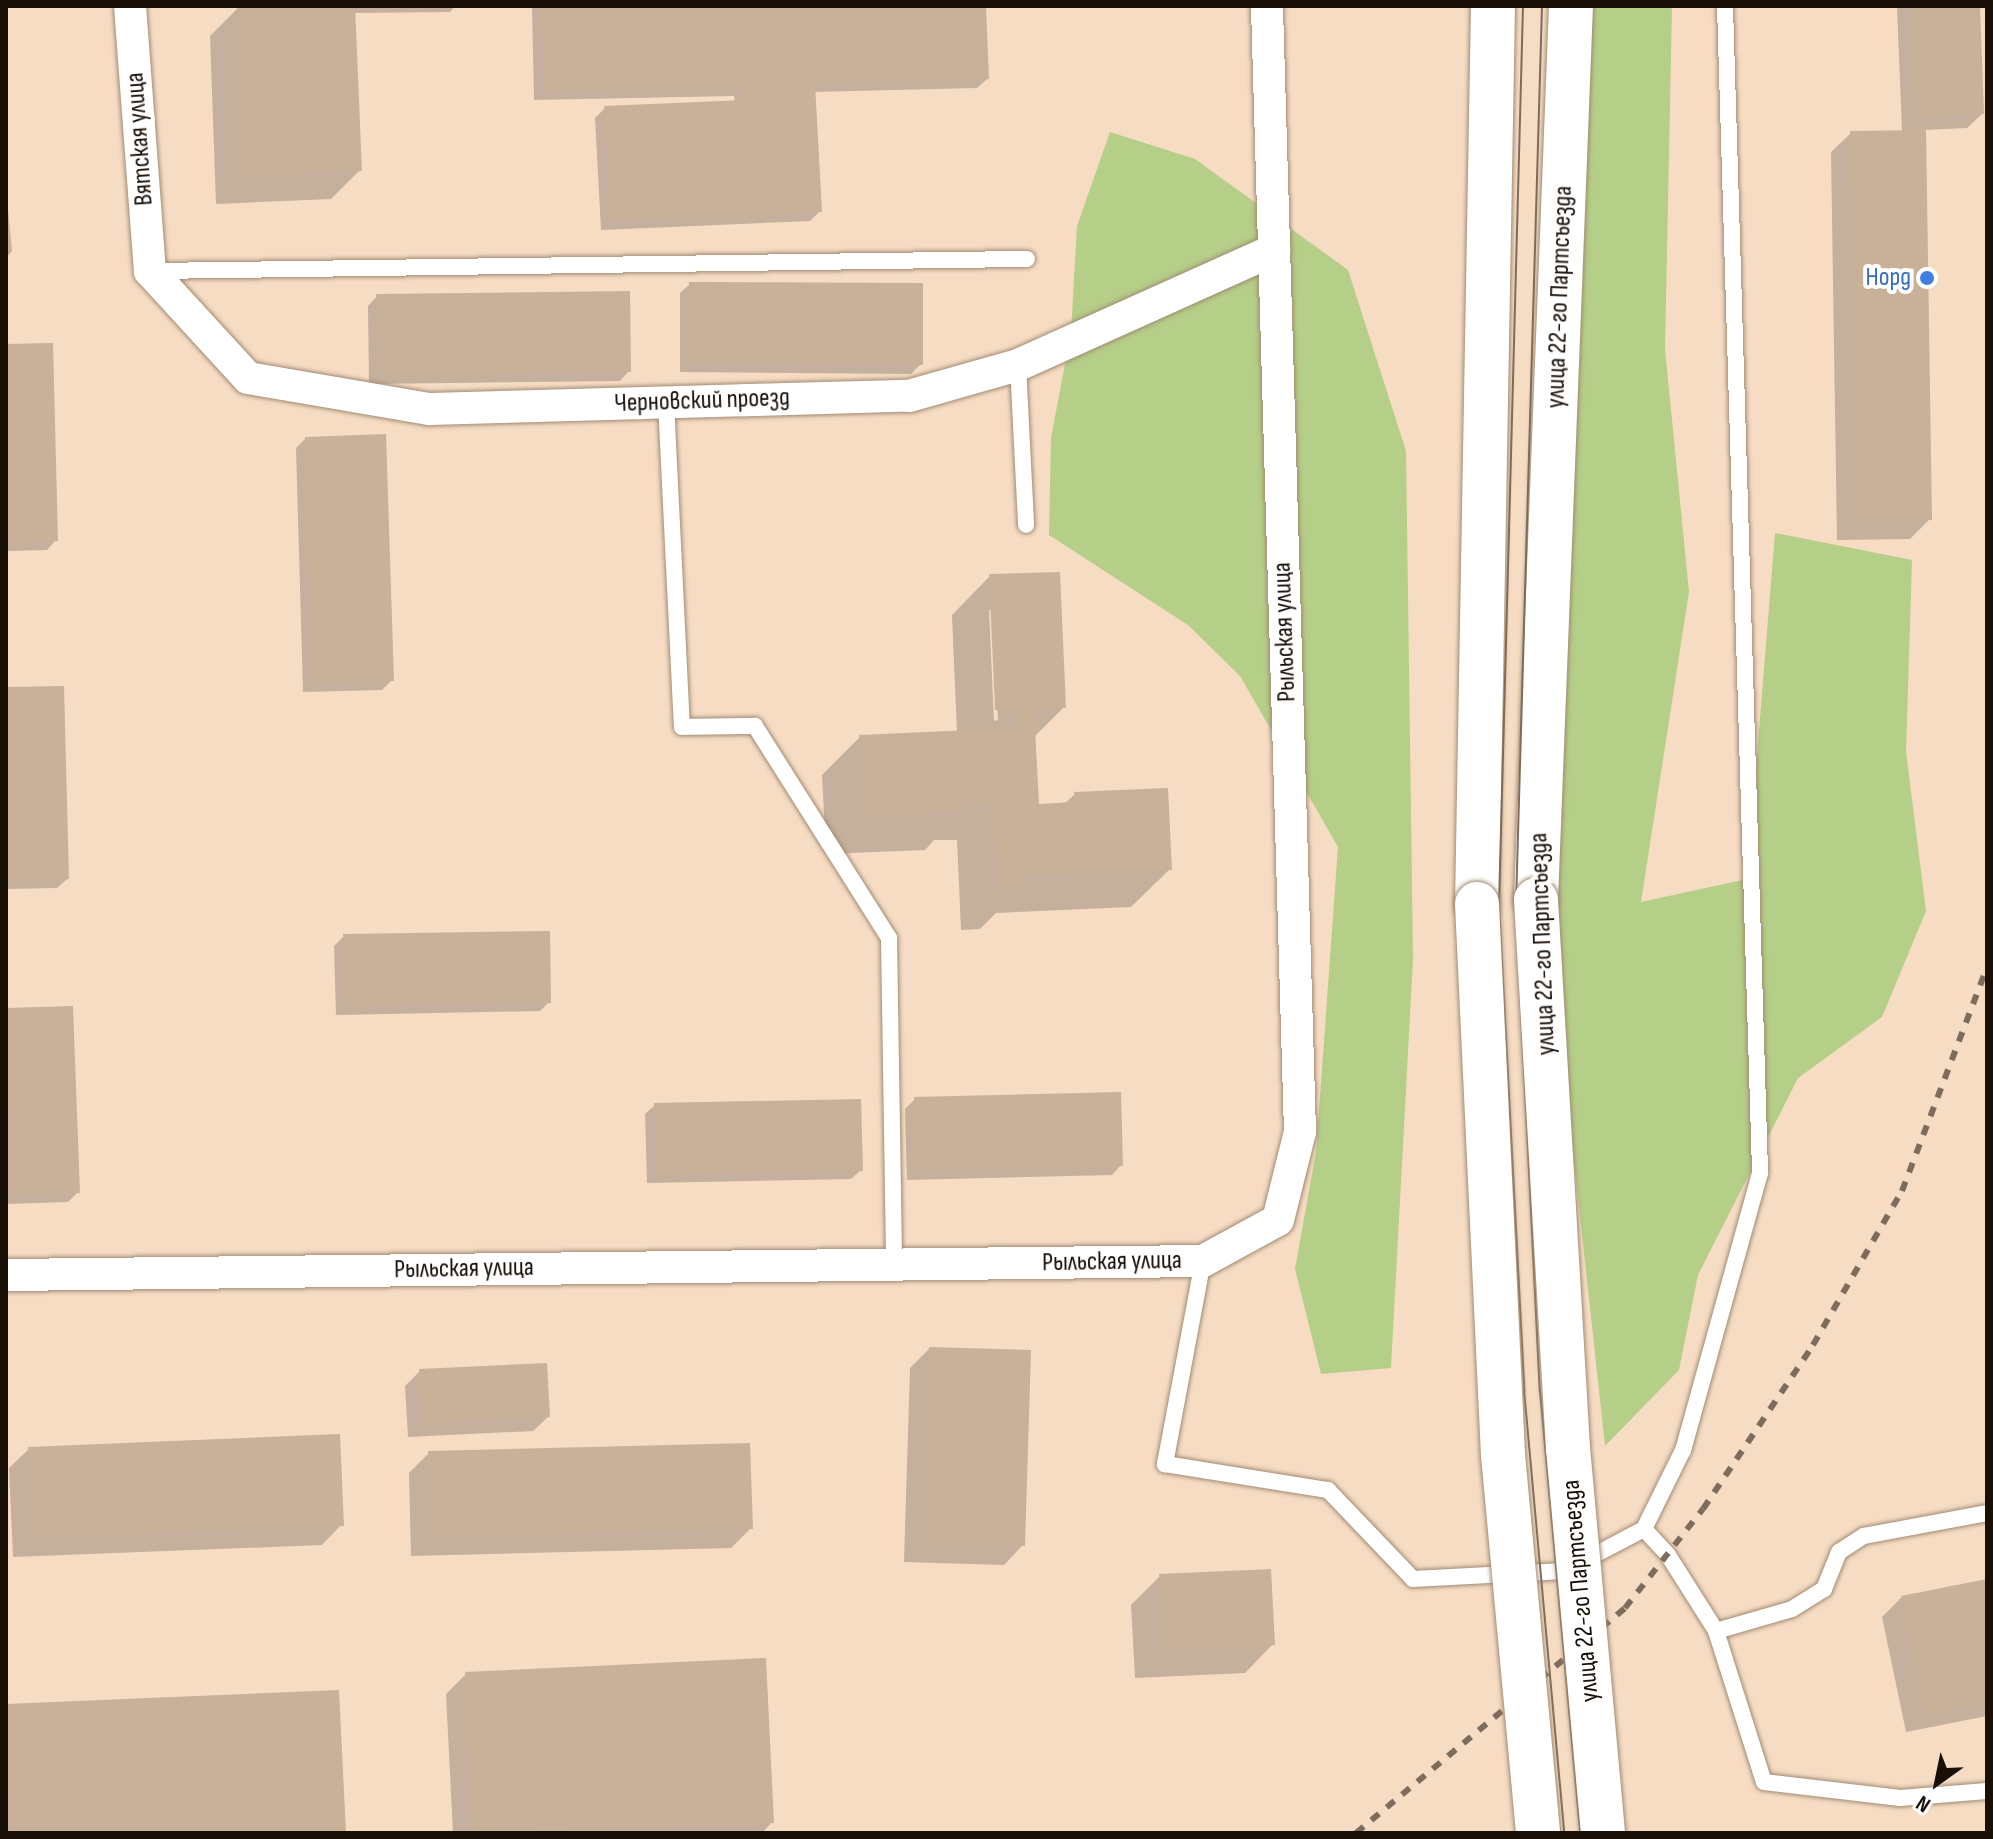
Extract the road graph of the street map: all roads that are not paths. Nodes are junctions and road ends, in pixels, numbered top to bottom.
1 (130, 6) edge
2 (1267, 6) edge
3 (1493, 6) edge
4 (1571, 6) edge
5 (1725, 6) edge
6 (1274, 250) junction
7 (1027, 259) dead end
8 (150, 271) junction
9 (1018, 365) junction
10 (666, 402) junction
11 (1026, 525) dead end
12 (1203, 1261) junction
13 (894, 1265) junction
14 (6, 1275) edge
15 (1987, 1513) edge
16 (1644, 1529) junction
17 (1716, 1631) junction
18 (1987, 1791) edge
19 (1538, 1833) edge
20 (1603, 1833) edge

1 - 8 street, Вятская улица
2 - 6 street, Рыльская улица
3 - 19 main road, bridge
4 - 20 main road, улица 22-го Партсъезда, bridge
5 - 16 lane
6 - 9 street, Черновский проезд
6 - 12 street, Рыльская улица
7 - 8 lane
8 - 10 street, Черновский проезд
9 - 10 street, Черновский проезд
9 - 11 lane
10 - 13 lane
12 - 13 street, Рыльская улица
12 - 16 lane
13 - 14 street, Рыльская улица
15 - 17 lane
16 - 17 lane
17 - 18 lane

